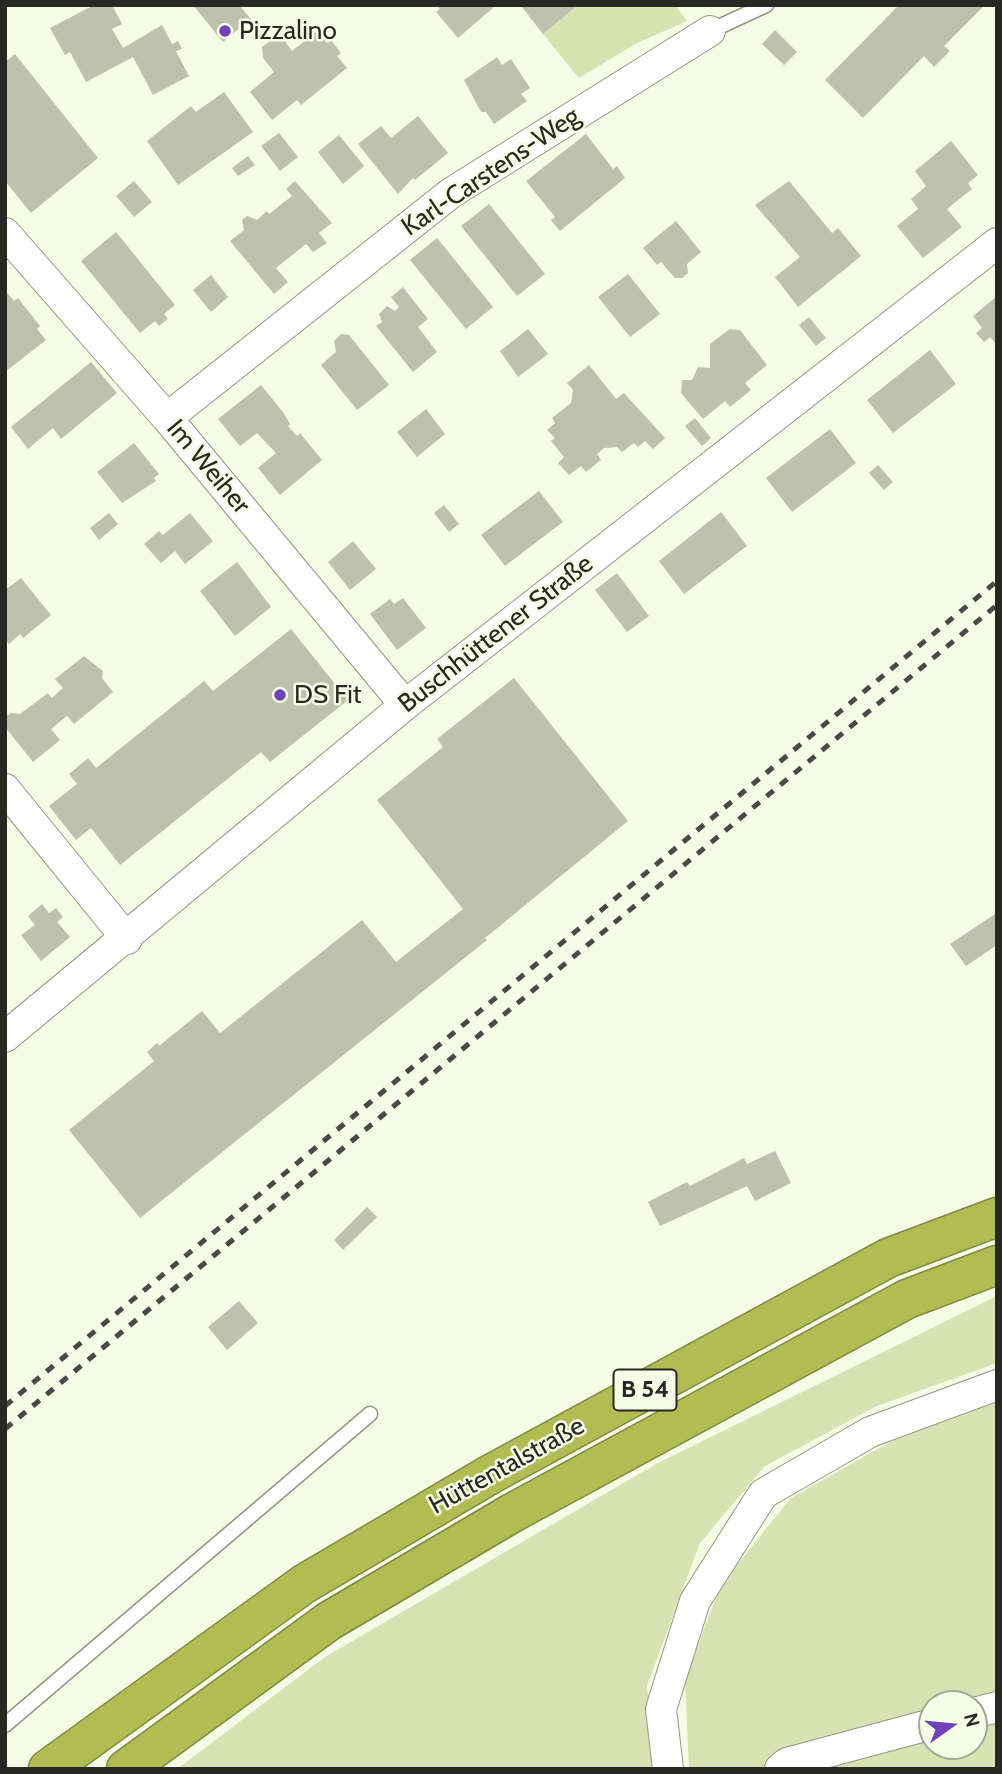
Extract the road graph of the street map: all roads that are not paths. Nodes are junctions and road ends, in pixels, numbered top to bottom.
1 (766, 5) edge
2 (710, 31) joint
3 (5, 233) edge
4 (997, 243) edge
5 (167, 418) junction
6 (405, 705) junction
7 (5, 789) edge
8 (127, 939) junction
9 (5, 1037) edge
10 (997, 1217) edge
11 (997, 1265) edge
12 (997, 1385) edge
13 (370, 1414) dead end
14 (5, 1725) edge
15 (918, 1728) edge
16 (48, 1769) edge
17 (126, 1769) edge
18 (668, 1769) edge
19 (780, 1769) edge

1 - 2 lane, Karl-Carstens-Weg
2 - 5 street, Karl-Carstens-Weg
3 - 5 street, Im Weiher
4 - 6 street, Buschhüttener Straße
5 - 6 street, Im Weiher
6 - 8 street, Buschhüttener Straße
7 - 8 street
8 - 9 street, Buschhüttener Straße
10 - 16 highway, Hüttentalstraße / B 54
11 - 17 highway, Hüttentalstraße / B 54
12 - 18 street
13 - 14 lane
15 - 19 street

